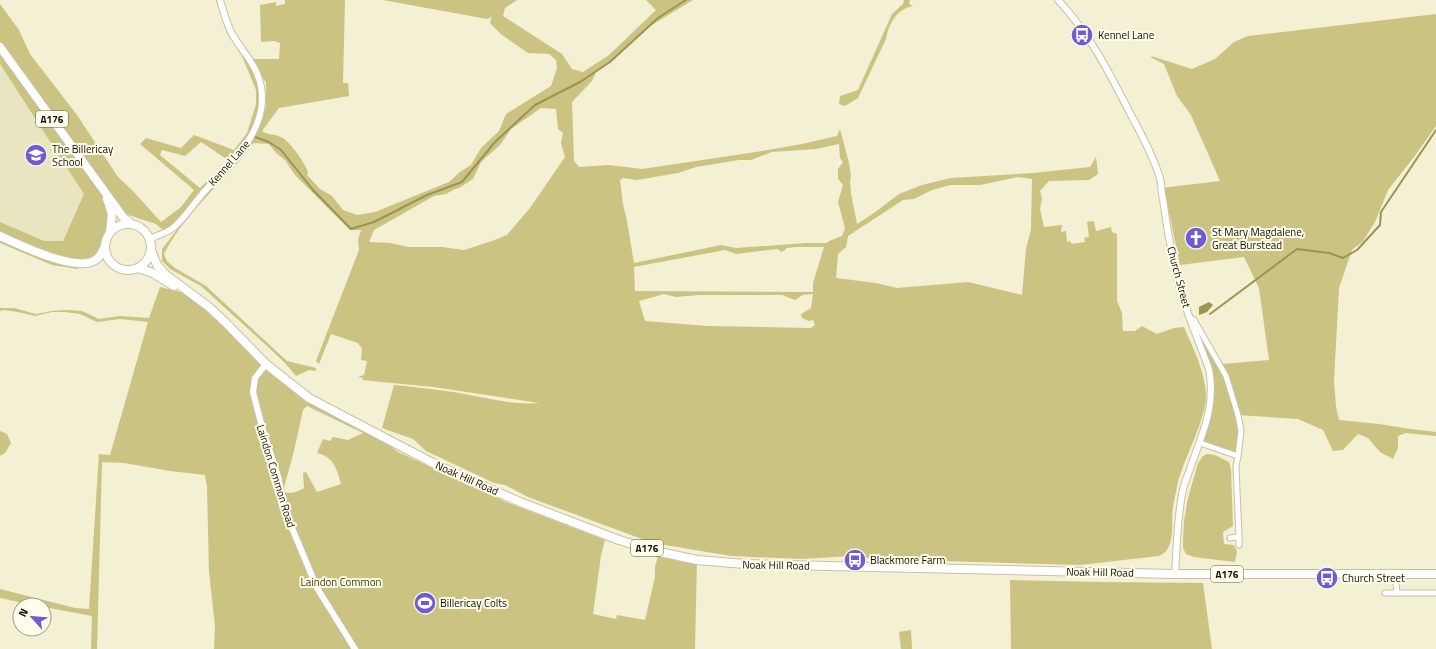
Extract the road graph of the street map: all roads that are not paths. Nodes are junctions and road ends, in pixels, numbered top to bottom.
1 (220, 0) edge
2 (1058, 0) edge
3 (0, 47) edge
4 (104, 190) junction
5 (130, 224) junction
6 (110, 232) junction
7 (0, 236) edge
8 (150, 239) junction
9 (104, 248) junction
10 (151, 250) junction
11 (138, 268) junction
12 (189, 294) junction
13 (1190, 318) junction
14 (266, 364) junction
15 (1200, 443) junction
16 (1238, 456) junction
17 (1239, 537) junction
18 (1230, 538) dead end
19 (1240, 545) dead end
20 (1395, 573) junction
21 (1175, 574) junction
22 (1436, 574) edge
23 (1385, 593) dead end
24 (1397, 593) junction
25 (1436, 593) edge
26 (355, 649) edge

1 - 8 street, Kennel Lane
2 - 13 street, Church Street
3 - 4 main road, A176
4 - 5 main road, A176
4 - 6 main road, A176
5 - 6 main road
5 - 8 main road
6 - 9 main road
7 - 9 main road
8 - 10 main road
9 - 11 main road
10 - 11 main road
10 - 12 main road, Noak Hill Road / A176
11 - 12 main road, Noak Hill Road / A176
12 - 14 main road, Noak Hill Road / A176
13 - 15 street, Church Street
13 - 16 street
14 - 21 main road, Noak Hill Road / A176
14 - 26 street, Laindon Common Road
15 - 16 street
15 - 21 street, Church Street
16 - 17 street
17 - 18 street
17 - 19 street
20 - 21 main road, Noak Hill Road / A176
20 - 22 main road, Noak Hill Road / A176
20 - 24 street
23 - 24 street
24 - 25 street

